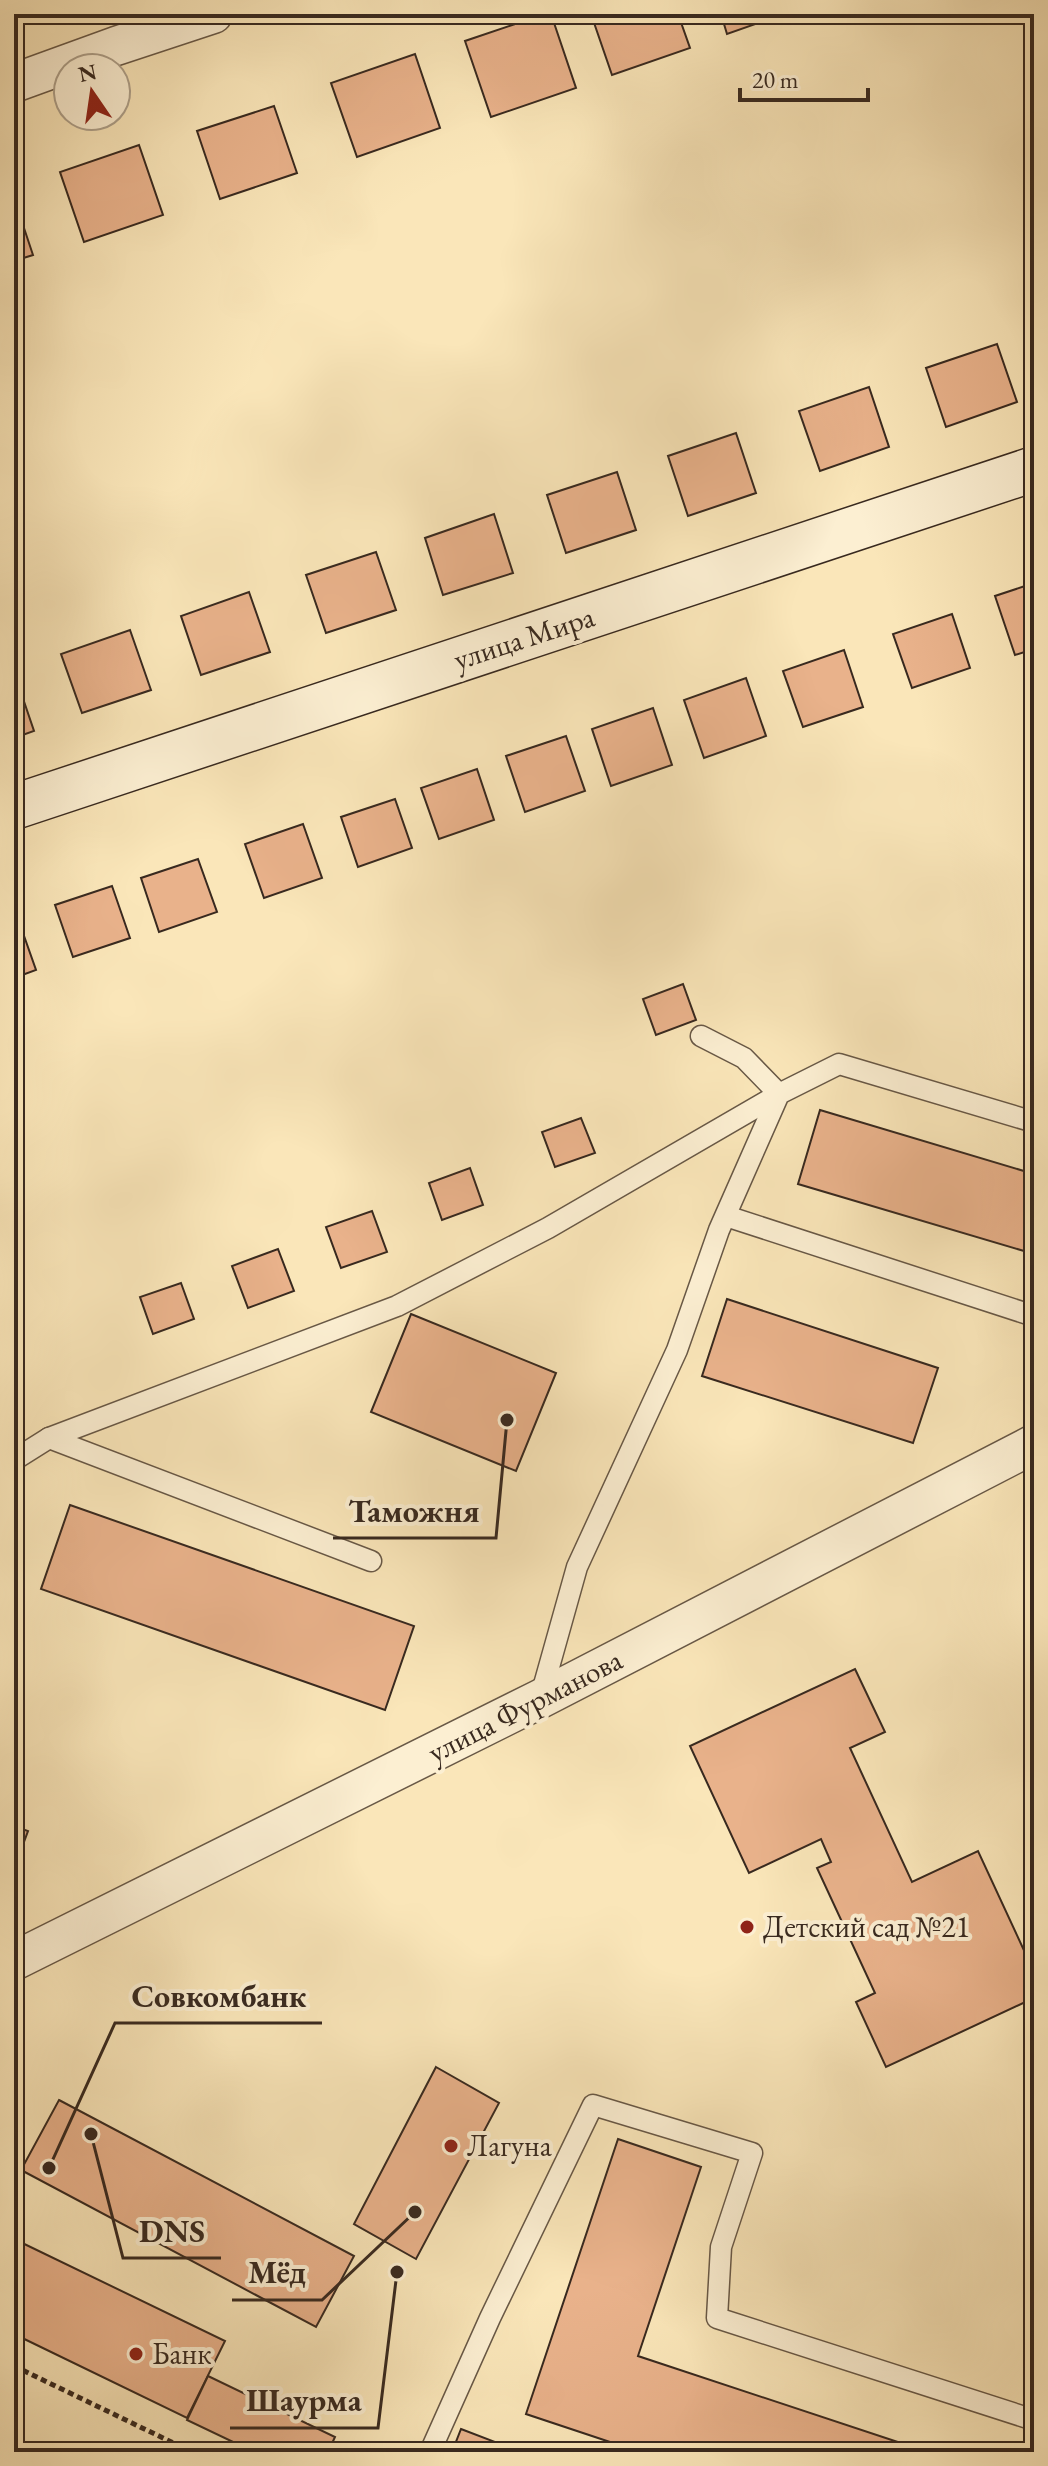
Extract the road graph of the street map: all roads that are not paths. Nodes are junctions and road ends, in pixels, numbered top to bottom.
1 (213, 14) edge
2 (14, 83) edge
3 (1034, 469) edge
4 (14, 807) edge
5 (701, 1036) dead end
6 (779, 1094) junction
7 (1034, 1122) edge
8 (726, 1216) junction
9 (1034, 1316) edge
10 (49, 1438) junction
11 (1034, 1444) edge
12 (14, 1460) edge
13 (371, 1561) dead end
14 (540, 1699) junction
15 (14, 1961) edge
16 (1034, 2420) edge
17 (430, 2452) edge

1 - 2 street
3 - 4 main road, улица Мира
5 - 6 lane
6 - 7 lane
6 - 8 lane
6 - 10 lane
8 - 9 lane
8 - 14 lane
10 - 12 lane
10 - 13 lane
11 - 14 street, улица Фурманова
14 - 15 street, улица Фурманова
16 - 17 lane

